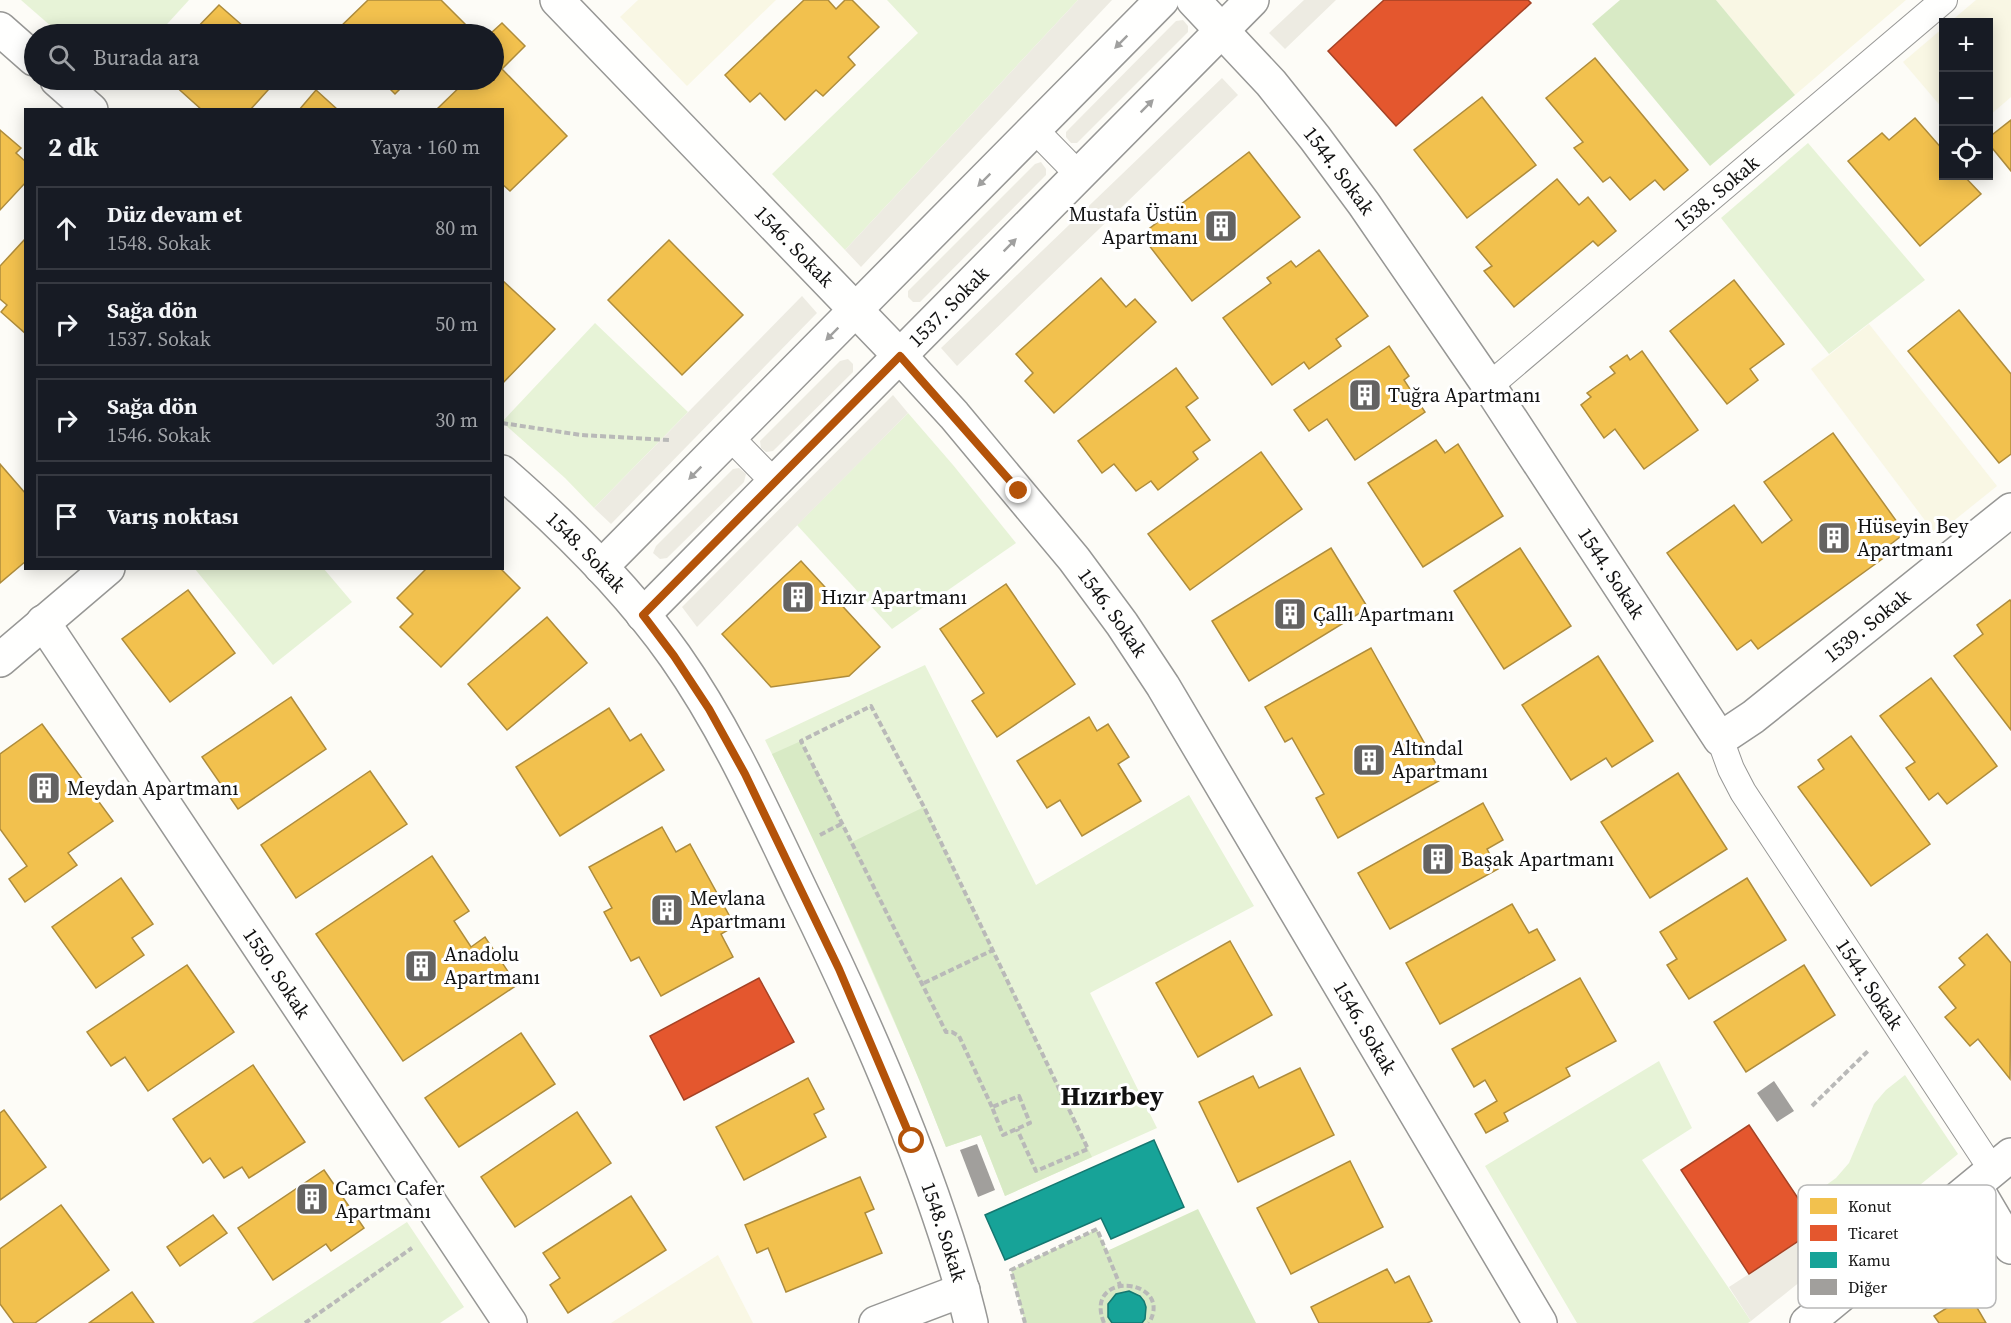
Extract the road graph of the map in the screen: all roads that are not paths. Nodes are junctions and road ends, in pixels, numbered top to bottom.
1 (557, 0) edge
2 (1162, 0) edge
3 (1193, 0) edge
4 (1252, 0) edge
5 (1944, 0) edge
6 (0, 29) edge
7 (1222, 30) junction
8 (24, 50) edge
9 (68, 90) edge
10 (89, 108) edge
11 (1034, 129) junction
12 (1079, 175) junction
13 (855, 310) junction
14 (900, 356) junction
15 (1489, 386) junction
16 (730, 437) junction
17 (504, 474) edge
18 (774, 483) junction
19 (2011, 510) edge
20 (601, 567) junction
21 (106, 570) edge
22 (643, 615) junction
23 (43, 622) junction
24 (0, 660) edge
25 (1720, 739) junction
26 (1993, 1171) edge
27 (1976, 1185) edge
28 (2011, 1246) edge
29 (963, 1290) junction
30 (1825, 1308) edge
31 (510, 1323) edge
32 (876, 1323) edge
33 (971, 1323) edge
34 (1540, 1323) edge
35 (1807, 1323) edge

1 - 13 street, 1546. Sokak
2 -> 11 street
3 - 7 street, 1544. Sokak
4 - 7 street, 1537. Sokak
5 - 15 lane, 1538. Sokak
6 - 8 street
12 -> 7 street, 1537. Sokak
7 - 15 street, 1544. Sokak
9 - 10 street
11 - 12 lane
11 -> 13 street
14 -> 12 street, 1537. Sokak
13 - 14 street, 1546. Sokak
13 -> 16 street
14 - 18 street, 1537. Sokak
14 - 34 street, 1546. Sokak
15 - 25 street, 1544. Sokak
16 - 18 lane
16 -> 20 street
17 - 20 street, 1548. Sokak
18 - 22 street, 1537. Sokak
19 - 25 street, 1539. Sokak
20 - 22 street, 1548. Sokak
21 - 23 street
22 - 29 street, 1548. Sokak
23 - 24 street
23 - 31 street, 1550. Sokak
25 - 26 lane, 1544. Sokak
26 - 27 street
26 - 28 street, 1544. Sokak
29 - 32 street
29 - 33 street, 1548. Sokak
30 - 35 street

